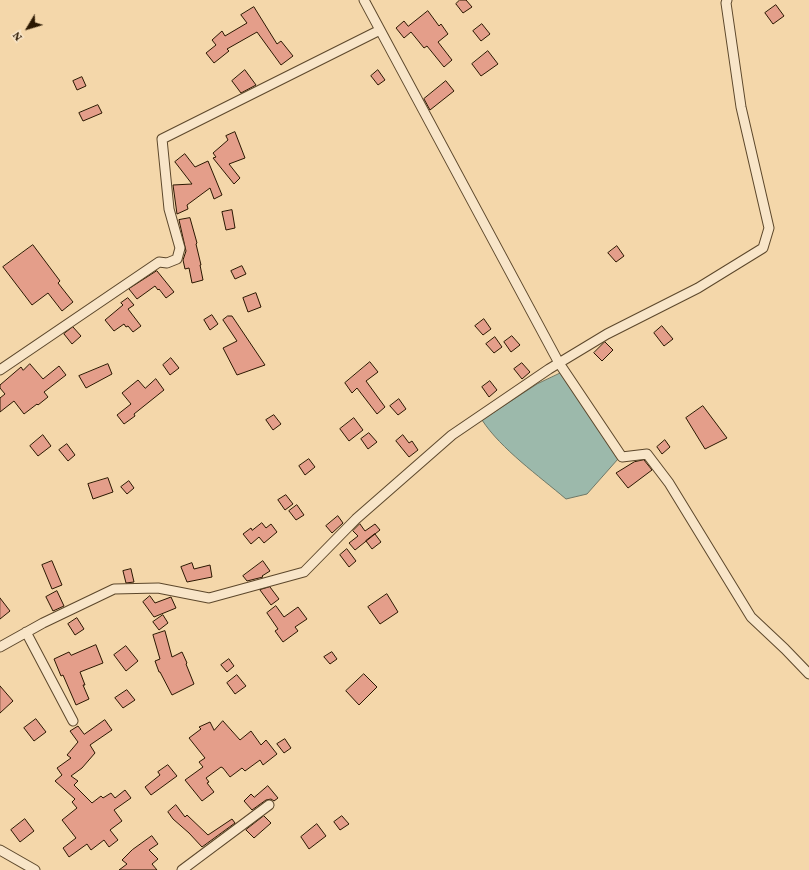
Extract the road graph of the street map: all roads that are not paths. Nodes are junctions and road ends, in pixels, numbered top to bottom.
1 (364, 0) edge
2 (727, 0) edge
3 (380, 30) junction
4 (559, 363) junction
5 (0, 370) edge
6 (26, 632) junction
7 (0, 647) edge
8 (809, 674) edge
9 (73, 721) dead end
10 (269, 805) dead end
11 (0, 850) edge
12 (35, 870) edge
13 (182, 870) edge

1 - 3 street
2 - 4 street
3 - 4 street
3 - 5 street
4 - 6 street
4 - 8 street
6 - 7 street
6 - 9 street
10 - 13 street
11 - 12 street

